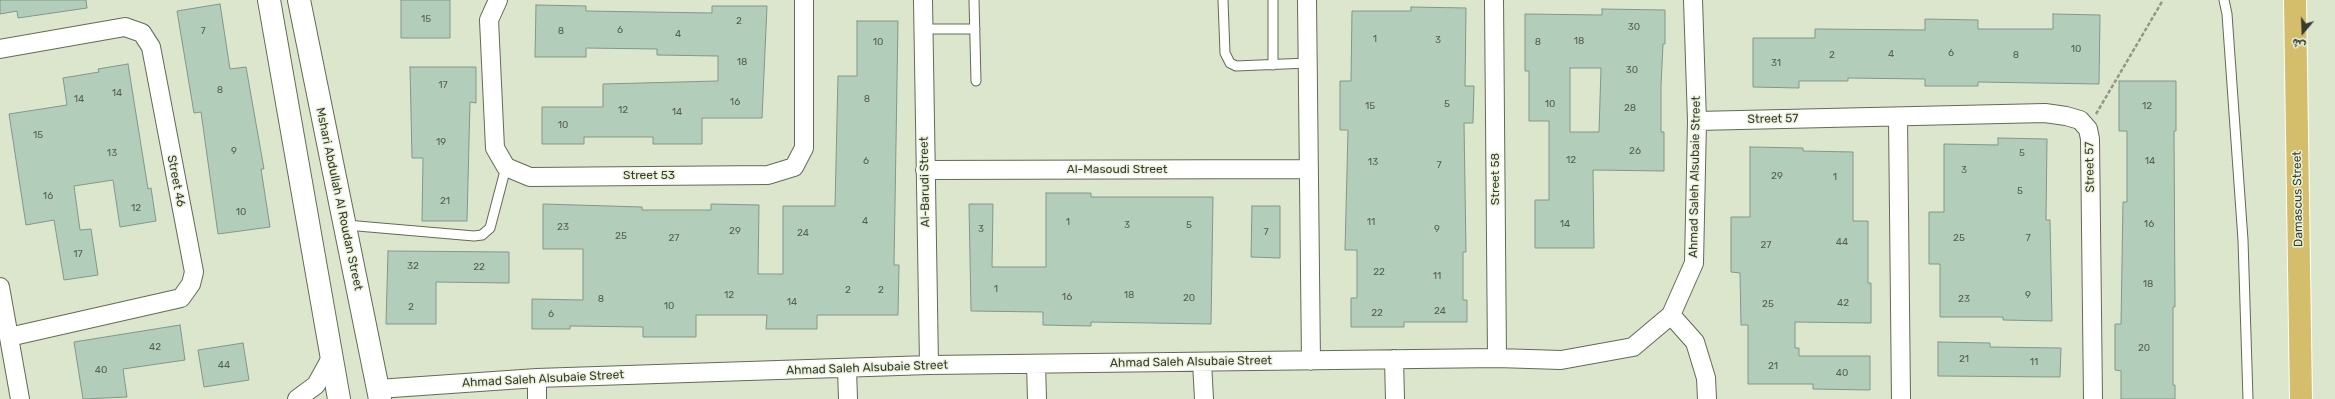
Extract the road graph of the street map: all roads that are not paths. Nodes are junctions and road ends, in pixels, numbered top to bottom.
1 (269, 0) edge
2 (299, 0) edge
3 (498, 0) edge
4 (804, 0) edge
5 (923, 0) edge
6 (974, 0) edge
7 (1223, 0) edge
8 (1273, 0) edge
9 (1307, 0) edge
10 (1494, 0) edge
11 (1693, 0) edge
12 (2224, 0) edge
13 (2295, 0) edge
14 (924, 29) junction
15 (975, 29) junction
16 (0, 49) edge
17 (1308, 63) junction
18 (1273, 64) junction
19 (976, 81) dead end
20 (318, 97) junction
21 (287, 102) junction
22 (1898, 117) junction
23 (1696, 121) junction
24 (298, 166) junction
25 (506, 167) junction
26 (334, 169) junction
27 (1309, 169) junction
28 (925, 170) junction
29 (346, 226) junction
30 (0, 287) edge
31 (1671, 315) junction
32 (9, 337) junction
33 (332, 356) junction
34 (1497, 358) junction
35 (1394, 359) junction
36 (1311, 361) junction
37 (1202, 362) junction
38 (929, 365) junction
39 (1036, 365) junction
40 (848, 369) junction
41 (537, 378) junction
42 (379, 394) edge
43 (2301, 397) edge
44 (20, 399) edge
45 (297, 399) edge
46 (339, 399) edge
47 (537, 399) edge
48 (848, 399) edge
49 (1037, 399) edge
50 (1204, 399) edge
51 (1395, 399) edge
52 (1707, 399) edge
53 (1902, 399) edge
54 (2093, 399) edge
55 (2248, 399) edge

1 - 21 street
2 - 20 street, Mshari Abdullah Al Roudan Street
3 - 25 street
4 - 25 street, Street 53
5 - 14 street, Al-Barudi Street
6 - 15 lane
7 - 18 lane
8 - 18 lane
9 - 17 street
10 - 34 street, Street 58
11 - 23 street, Ahmad Saleh Alsubaie Street
12 - 55 lane
13 - 43 main road, Damascus Street
14 - 15 lane
14 - 28 street, Al-Barudi Street
15 - 19 lane
16 - 32 street, Street 46
17 - 18 lane
17 - 27 street
20 - 21 street
20 - 26 street, Mshari Abdullah Al Roudan Street
21 - 24 street
22 - 23 street, Street 57
22 - 53 street
22 - 54 street, Street 57
23 - 31 street, Ahmad Saleh Alsubaie Street
24 - 26 street
24 - 33 street
25 - 29 lane
26 - 29 street, Mshari Abdullah Al Roudan Street
27 - 28 street, Al-Masoudi Street
27 - 36 street
28 - 38 street, Al-Barudi Street
29 - 42 street, Mshari Abdullah Al Roudan Street
30 - 32 street
31 - 34 street, Ahmad Saleh Alsubaie Street
31 - 52 street
32 - 44 street
33 - 45 street
33 - 46 street
34 - 35 street, Ahmad Saleh Alsubaie Street
35 - 36 street, Ahmad Saleh Alsubaie Street
35 - 51 street
36 - 37 street, Ahmad Saleh Alsubaie Street
37 - 39 street, Ahmad Saleh Alsubaie Street
37 - 50 street
38 - 39 street, Ahmad Saleh Alsubaie Street
38 - 40 street, Ahmad Saleh Alsubaie Street
39 - 49 street
40 - 41 street, Ahmad Saleh Alsubaie Street
40 - 48 street
41 - 42 street, Ahmad Saleh Alsubaie Street
41 - 47 street

